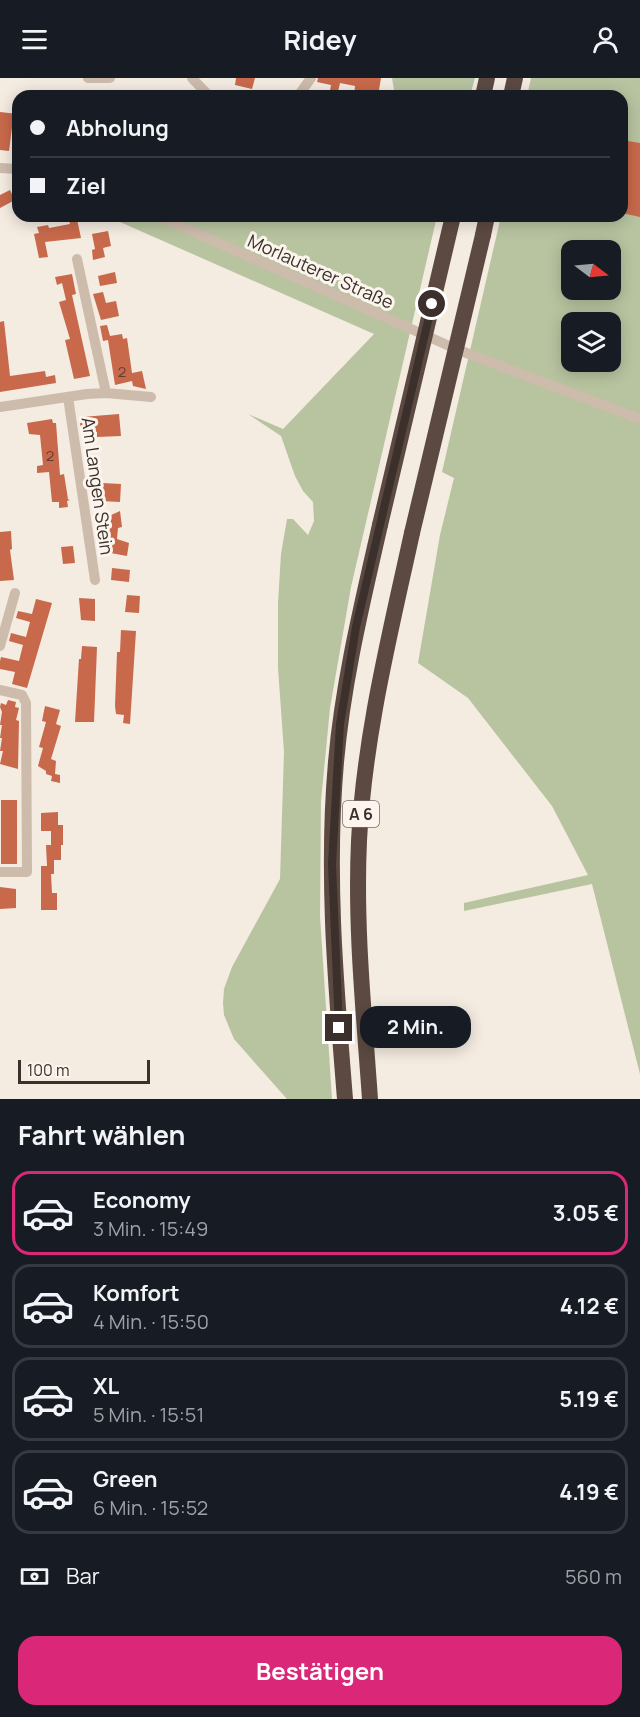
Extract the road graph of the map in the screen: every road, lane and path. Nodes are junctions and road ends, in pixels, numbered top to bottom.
1 (88, 78) edge
2 (110, 78) edge
3 (192, 78) edge
4 (203, 90) edge
5 (171, 222) edge
6 (452, 222) edge
7 (486, 222) edge
8 (76, 260) dead end
9 (106, 393) junction
10 (68, 397) junction
11 (151, 397) dead end
12 (0, 407) edge
13 (640, 418) edge
14 (95, 580) dead end
15 (15, 593) dead end
16 (0, 646) edge
17 (0, 690) edge
18 (0, 872) edge
19 (345, 1099) edge
20 (370, 1099) edge

1 - 2 street
3 - 4 street
5 - 13 street, Morlauterer Straße
6 - 19 highway, A 6, bridge
7 - 20 highway, A 6, bridge
8 - 9 street
9 - 10 street
9 - 11 street
10 - 12 street
10 - 14 street, Am Langen Stein
15 - 16 street
17 - 18 street

